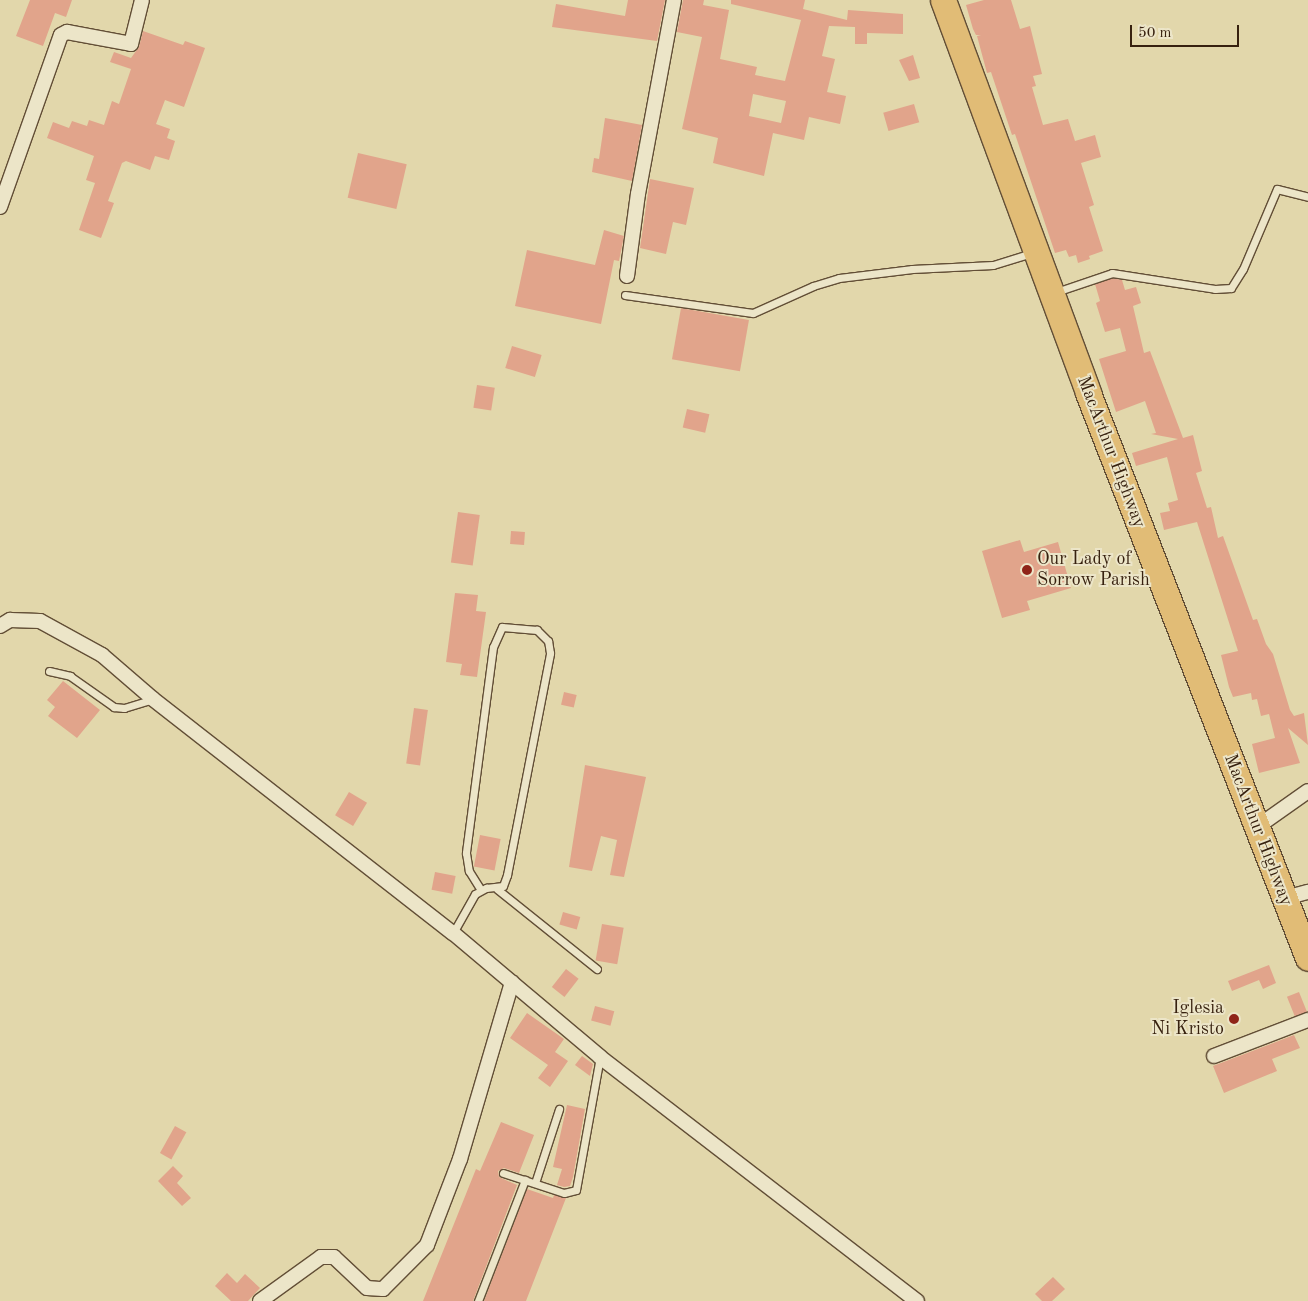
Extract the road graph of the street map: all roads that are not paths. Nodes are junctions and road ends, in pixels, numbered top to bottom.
1 (142, 0) edge
2 (674, 0) edge
3 (943, 0) edge
4 (1308, 198) edge
5 (0, 207) edge
6 (1035, 252) junction
7 (627, 276) dead end
8 (1051, 294) junction
9 (625, 296) dead end
10 (0, 626) edge
11 (49, 671) dead end
12 (153, 699) junction
13 (1308, 790) edge
14 (1257, 827) junction
15 (497, 889) junction
16 (481, 890) junction
17 (1296, 895) edge
18 (453, 933) junction
19 (1308, 958) edge
20 (597, 969) dead end
21 (512, 982) junction
22 (1308, 1020) edge
23 (1214, 1056) dead end
24 (600, 1057) junction
25 (559, 1109) dead end
26 (503, 1173) dead end
27 (525, 1180) junction
28 (535, 1183) junction
29 (260, 1301) edge
30 (478, 1301) edge
31 (916, 1301) edge

1 - 5 street
2 - 7 street
3 - 6 highway, MacArthur Highway
4 - 8 lane
6 - 8 highway, MacArthur Highway
6 - 9 lane
8 - 14 highway, MacArthur Highway
10 - 12 street
11 - 12 lane
12 - 18 street
13 - 14 street
14 - 17 highway, MacArthur Highway
15 - 16 lane
15 - 16 lane
15 - 20 lane
16 - 18 lane
17 - 19 highway, MacArthur Highway
18 - 21 street
21 - 24 street
21 - 29 street
22 - 23 street
24 - 28 lane
24 - 31 street
25 - 28 lane
26 - 27 lane
27 - 28 lane
27 - 30 lane

